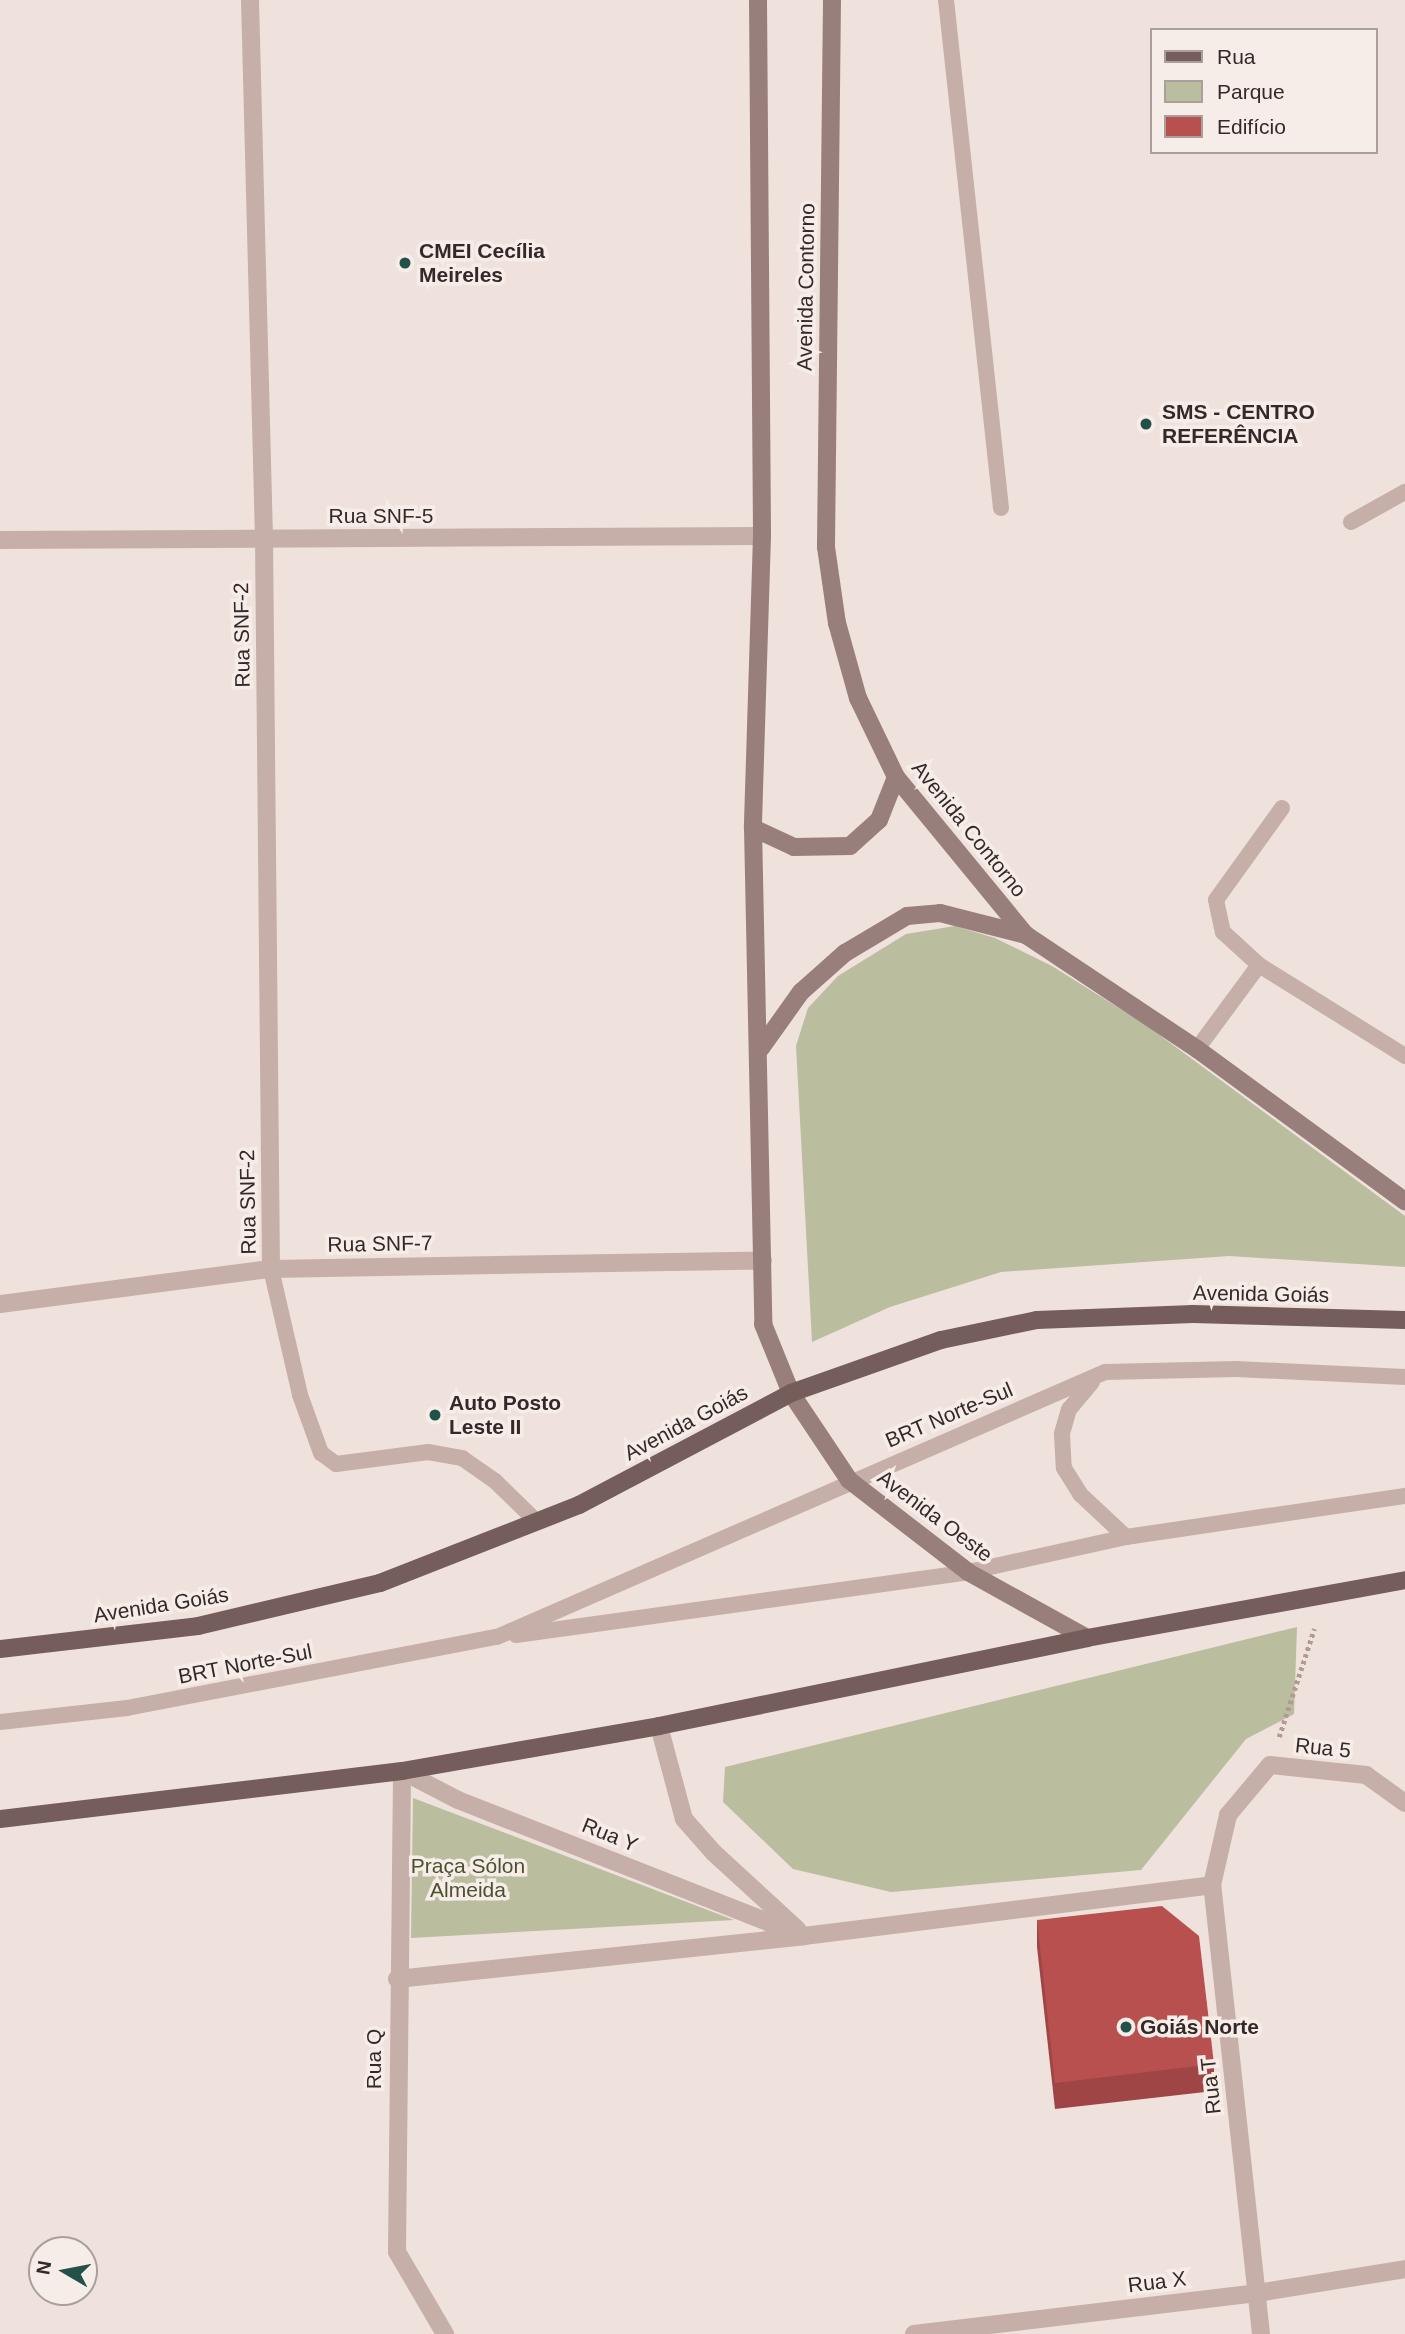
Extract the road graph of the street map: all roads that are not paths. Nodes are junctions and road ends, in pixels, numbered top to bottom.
1 (250, 0) edge
2 (758, 0) edge
3 (831, 0) edge
4 (946, 0) edge
5 (1405, 492) edge
6 (1001, 508) dead end
7 (1351, 522) dead end
8 (762, 536) junction
9 (264, 539) junction
10 (0, 540) edge
11 (896, 777) junction
12 (1282, 808) dead end
13 (753, 828) junction
14 (1026, 935) junction
15 (1259, 965) junction
16 (761, 1048) junction
17 (1197, 1049) junction
18 (1405, 1056) edge
19 (1405, 1201) edge
20 (763, 1260) junction
21 (271, 1269) junction
22 (0, 1304) edge
23 (1405, 1320) edge
24 (1105, 1372) junction
25 (1405, 1377) edge
26 (791, 1393) junction
27 (849, 1480) junction
28 (1405, 1496) edge
29 (537, 1522) junction
30 (1126, 1537) junction
31 (968, 1572) junction
32 (1405, 1580) edge
33 (497, 1637) junction
34 (1087, 1638) junction
35 (0, 1649) edge
36 (0, 1722) edge
37 (659, 1726) junction
38 (1270, 1765) joint
39 (402, 1771) junction
40 (1405, 1802) edge
41 (0, 1819) edge
42 (1212, 1885) junction
43 (804, 1936) junction
44 (397, 1979) junction
45 (1405, 2269) edge
46 (1257, 2293) junction
47 (445, 2334) edge
48 (914, 2334) edge
49 (1261, 2334) edge

1 - 9 street, Rua SNF-2
2 - 8 main road, Avenida Contorno
3 - 11 main road, Avenida Contorno
4 - 6 lane
5 - 7 lane
8 - 9 street, Rua SNF-5
8 - 13 main road, Avenida Contorno
9 - 10 street, Rua SNF-5
9 - 21 street, Rua SNF-2
11 - 13 main road
11 - 14 main road, Avenida Contorno
12 - 15 lane
13 - 16 main road, Avenida Contorno
14 - 16 main road
14 - 17 main road, Avenida Contorno
15 - 17 lane
15 - 18 lane
16 - 20 main road, Avenida Contorno
17 - 19 main road, Avenida Contorno
20 - 21 street, Rua SNF-7
20 - 26 main road, Avenida Contorno
21 - 22 street, Rua SNF-7
21 - 29 lane
23 - 26 main road, Avenida Goiás
24 - 25 lane, BRT Norte-Sul
24 - 27 lane, BRT Norte-Sul
24 - 30 lane
26 - 27 main road, Avenida Oeste
26 - 29 main road, Avenida Goiás
27 - 31 main road, Avenida Oeste
27 - 33 lane, BRT Norte-Sul
28 - 30 lane
29 - 35 main road, Avenida Goiás
30 - 31 lane
31 - 33 lane
31 - 34 main road, Avenida Oeste
32 - 34 main road
33 - 36 lane
34 - 37 main road
37 - 39 main road
37 - 43 street
38 - 40 street, Rua 5
38 - 42 street, Rua T
39 - 41 main road
39 - 43 street, Rua Y
39 - 44 street, Rua Q
42 - 43 street, Rua Y
42 - 46 street, Rua T
43 - 44 street, Rua Y
44 - 47 street, Rua Q
45 - 46 street, Rua X
46 - 48 street, Rua X
46 - 49 street, Rua T

